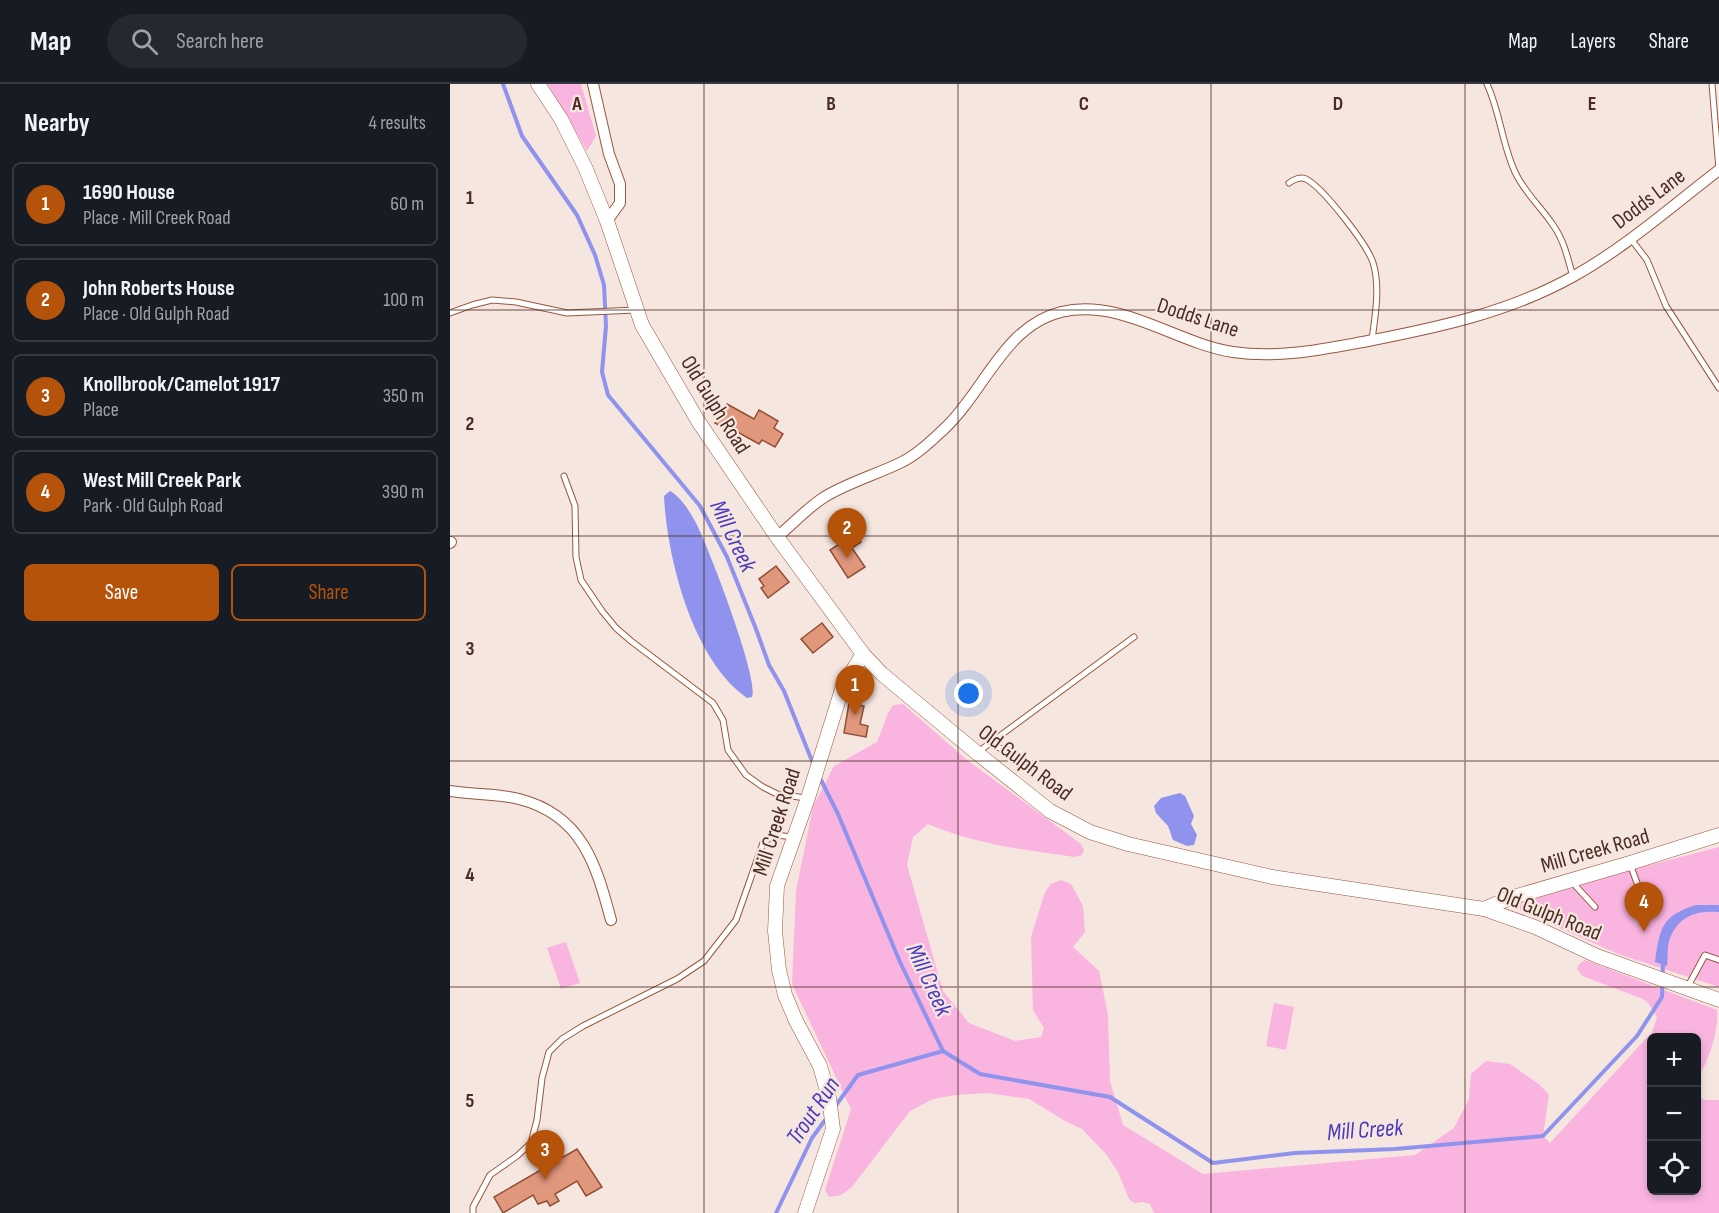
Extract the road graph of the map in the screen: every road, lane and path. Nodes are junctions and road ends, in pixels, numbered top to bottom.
1 (538, 84) edge
2 (593, 84) edge
3 (1487, 84) edge
4 (1712, 84) edge
5 (1719, 170) edge
6 (1289, 183) dead end
7 (607, 221) junction
8 (1630, 238) junction
9 (1573, 277) junction
10 (638, 310) junction
11 (450, 313) edge
12 (1372, 340) junction
13 (1719, 388) edge
14 (564, 476) dead end
15 (777, 537) junction
16 (1134, 637) dead end
17 (862, 654) junction
18 (990, 743) junction
19 (1007, 752) dead end
20 (976, 753) junction
21 (450, 791) edge
22 (807, 798) junction
23 (1719, 835) edge
24 (792, 838) junction
25 (1630, 863) junction
26 (1570, 881) junction
27 (1640, 891) dead end
28 (1594, 907) dead end
29 (1484, 909) junction
30 (611, 920) dead end
31 (1719, 960) edge
32 (1686, 989) junction
33 (1719, 1000) edge
34 (473, 1213) edge
35 (805, 1213) edge

1 - 7 street, Old Gulph Road
2 - 7 street
3 - 9 lane
4 - 5 lane
5 - 8 street, Dodds Lane
6 - 12 lane
7 - 10 street, Old Gulph Road
8 - 9 street, Dodds Lane
8 - 13 lane
9 - 12 street, Dodds Lane
10 - 11 lane
10 - 15 street, Old Gulph Road
12 - 15 street, Dodds Lane
14 - 22 lane
15 - 17 street, Old Gulph Road
16 - 18 lane
17 - 20 street, Old Gulph Road
17 - 22 street, Mill Creek Road
18 - 19 lane
18 - 20 lane
20 - 29 street, Old Gulph Road
21 - 30 street
22 - 24 street, Mill Creek Road
23 - 25 street, Mill Creek Road
24 - 34 lane
24 - 35 street, Mill Creek Road
25 - 26 street, Mill Creek Road
25 - 27 lane
26 - 28 lane
26 - 29 street, Mill Creek Road
29 - 32 street, Old Gulph Road
31 - 32 lane
32 - 33 street, Old Gulph Road

